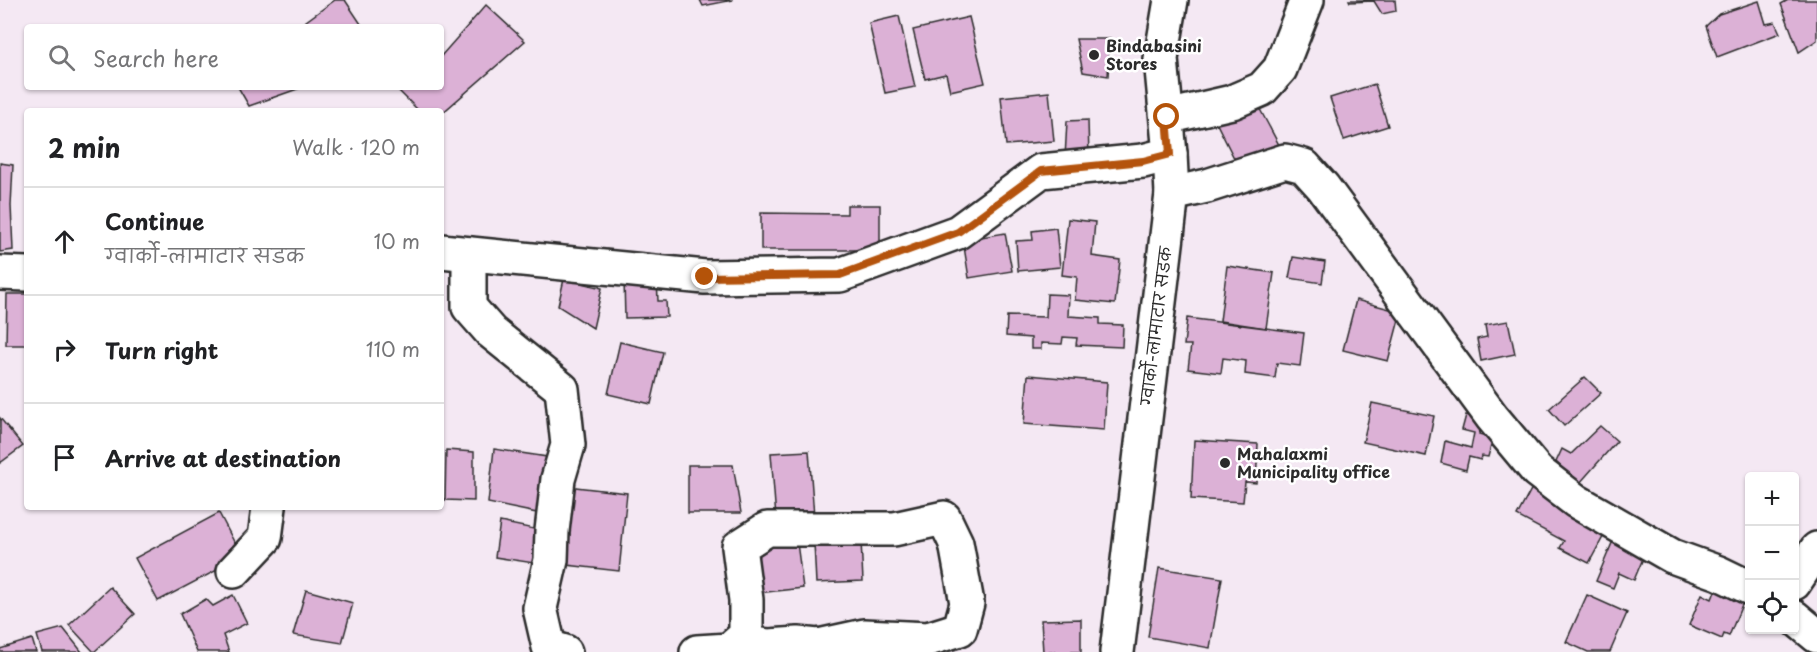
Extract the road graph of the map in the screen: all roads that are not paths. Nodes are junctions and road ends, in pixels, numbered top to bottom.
1 (1172, 0) edge
2 (1307, 0) edge
3 (1167, 117) junction
4 (1170, 154) junction
5 (1172, 194) junction
6 (455, 252) edge
7 (0, 273) edge
8 (24, 274) edge
9 (269, 510) edge
10 (1817, 549) edge
11 (234, 572) dead end
12 (1796, 580) edge
13 (1745, 586) edge
14 (1799, 622) edge
15 (1817, 636) edge
16 (738, 642) junction
17 (818, 649) edge
18 (565, 652) edge
19 (697, 652) edge
20 (1117, 652) edge

1 - 3 street, ग्वार्को-लामाटार सडक
2 - 3 street
3 - 4 street, ग्वार्को-लामाटार सडक
4 - 5 street, ग्वार्को-लामाटार सडक
4 - 6 street
5 - 13 street
5 - 20 street, ग्वार्को-लामाटार सडक
6 - 18 street
7 - 8 street
9 - 11 street
10 - 12 street
14 - 15 street
16 - 17 street
16 - 17 street
16 - 19 street

